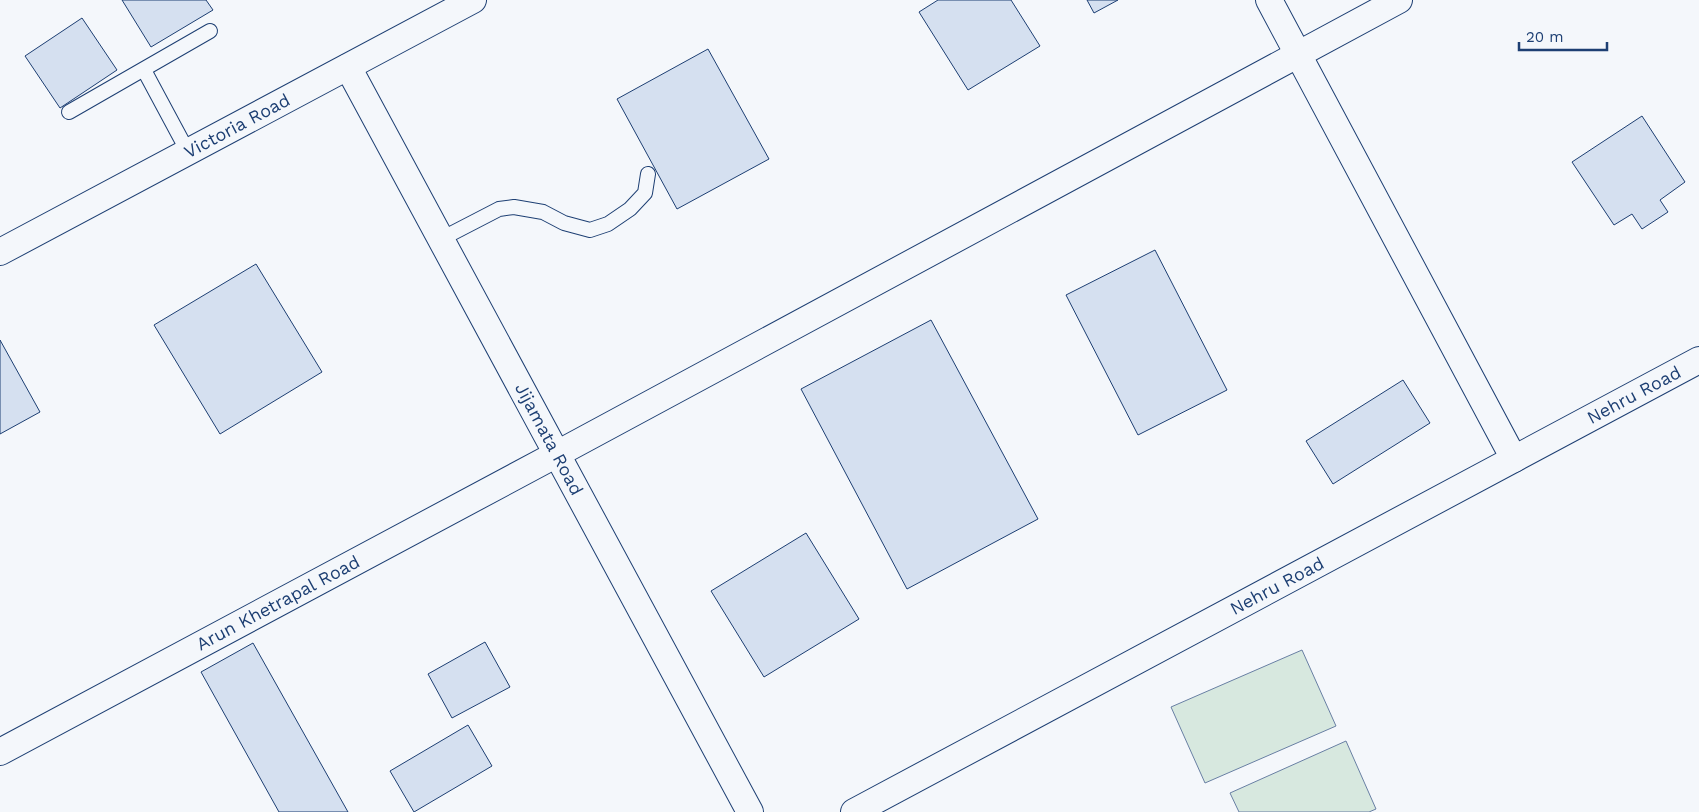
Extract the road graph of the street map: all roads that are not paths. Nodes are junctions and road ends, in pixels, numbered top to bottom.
1 (1269, 0) edge
2 (1399, 0) edge
3 (456, 4) edge
4 (210, 31) dead end
5 (1299, 56) junction
6 (348, 67) junction
7 (144, 70) junction
8 (69, 112) dead end
9 (188, 152) junction
10 (648, 174) dead end
11 (441, 239) junction
12 (0, 252) edge
13 (1699, 360) edge
14 (557, 454) junction
15 (1514, 459) junction
16 (0, 752) edge
17 (750, 812) edge
18 (854, 812) edge

1 - 5 street
2 - 5 street, Arun Khetrapal Road
3 - 6 street, Victoria Road
4 - 7 lane
5 - 14 street, Arun Khetrapal Road
5 - 15 street
6 - 9 street, Victoria Road
6 - 11 street, Jijamata Road
7 - 8 lane
7 - 9 lane
9 - 12 street, Victoria Road
10 - 11 lane
11 - 14 street, Jijamata Road
13 - 15 street, Nehru Road
14 - 16 street, Arun Khetrapal Road
14 - 17 street, Jijamata Road
15 - 18 street, Nehru Road

